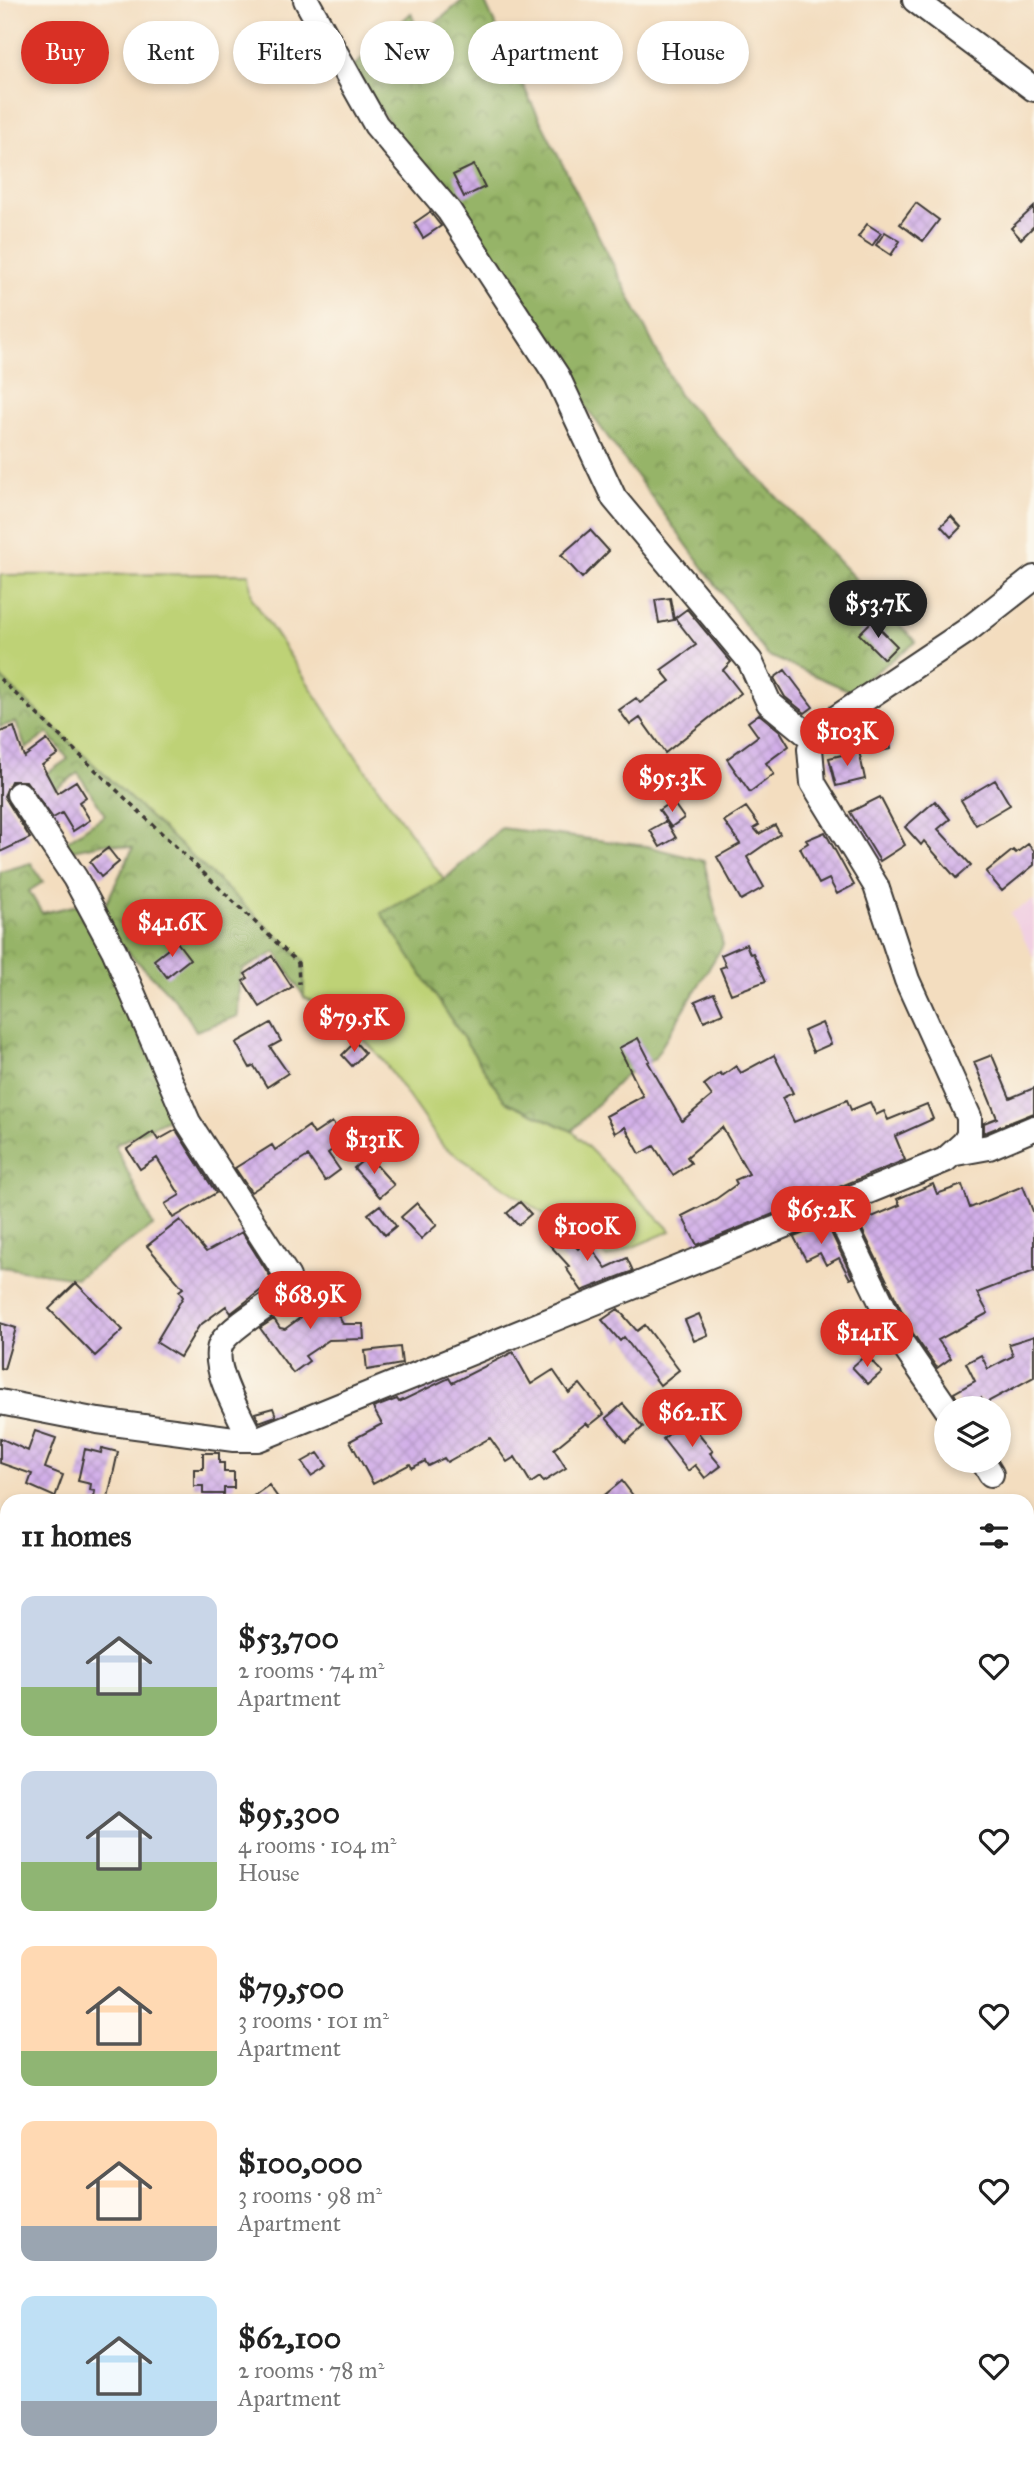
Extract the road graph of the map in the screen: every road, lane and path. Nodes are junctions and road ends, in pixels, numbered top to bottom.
1 (306, 0) edge
2 (915, 0) edge
3 (1034, 89) edge
4 (1034, 578) edge
5 (0, 679) edge
6 (813, 739) junction
7 (19, 794) dead end
8 (299, 984) dead end
9 (1034, 1128) edge
10 (956, 1153) junction
11 (835, 1208) junction
12 (938, 1396) edge
13 (0, 1402) edge
14 (251, 1440) junction

1 - 6 street
2 - 3 street
4 - 6 street
5 - 8 path
6 - 10 street
7 - 14 street
9 - 10 street
10 - 11 street
11 - 12 street
11 - 14 street
13 - 14 street

